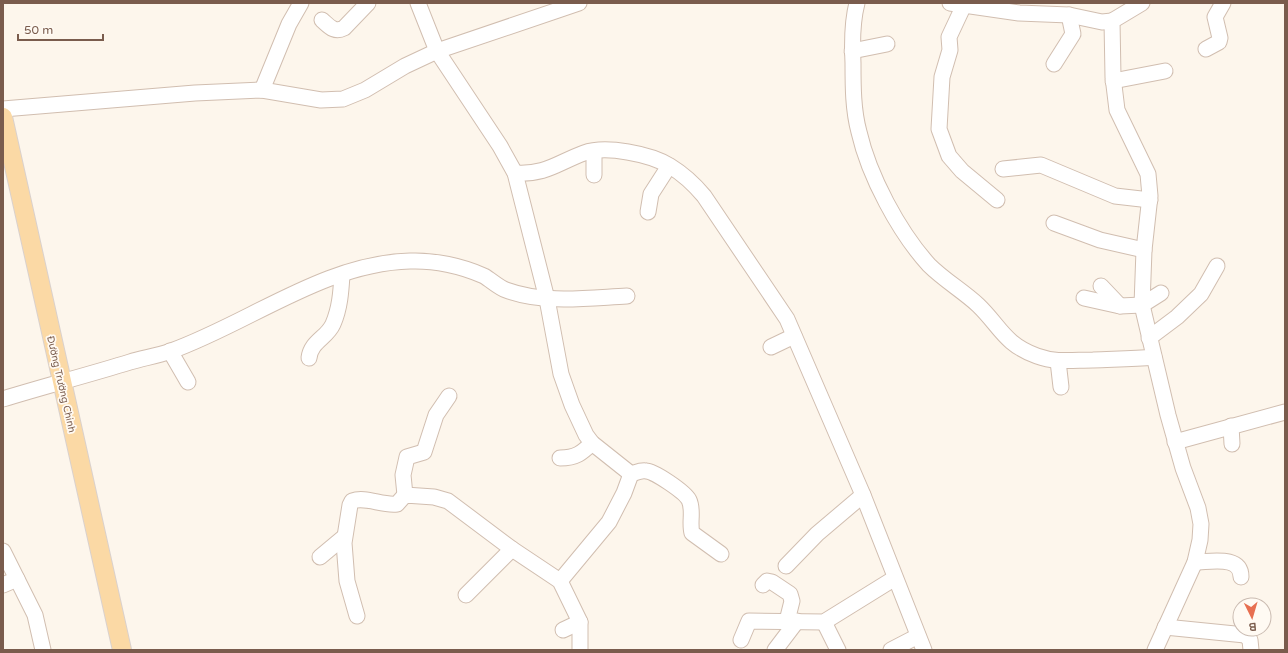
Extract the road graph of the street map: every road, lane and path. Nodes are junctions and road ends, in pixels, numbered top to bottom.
1 (301, 3) edge
2 (368, 3) edge
3 (418, 3) edge
4 (579, 3) edge
5 (857, 3) edge
6 (1142, 3) edge
7 (1223, 3) edge
8 (957, 4) edge
9 (1069, 15) junction
10 (322, 20) dead end
11 (1112, 21) junction
12 (887, 44) dead end
13 (1206, 49) dead end
14 (437, 51) junction
15 (852, 51) junction
16 (1054, 64) dead end
17 (1165, 71) dead end
18 (1113, 81) junction
19 (262, 90) junction
20 (3, 109) edge
21 (3, 117) edge
22 (594, 152) junction
23 (669, 166) junction
24 (1002, 169) dead end
25 (515, 173) junction
26 (594, 175) dead end
27 (997, 200) dead end
28 (1150, 200) junction
29 (648, 212) dead end
30 (1054, 223) dead end
31 (1144, 250) junction
32 (1217, 266) dead end
33 (342, 274) junction
34 (1101, 286) dead end
35 (1161, 293) dead end
36 (627, 296) dead end
37 (1084, 298) dead end
38 (547, 299) junction
39 (1142, 304) junction
40 (1120, 306) junction
41 (794, 336) junction
42 (1149, 338) junction
43 (771, 347) dead end
44 (170, 351) junction
45 (1154, 357) junction
46 (309, 358) dead end
47 (1058, 362) junction
48 (188, 382) dead end
49 (62, 383) junction
50 (1061, 387) dead end
51 (449, 396) dead end
52 (3, 399) edge
53 (1285, 412) edge
54 (1231, 426) junction
55 (1176, 442) junction
56 (592, 443) junction
57 (1232, 444) dead end
58 (560, 458) dead end
59 (631, 474) junction
60 (405, 495) junction
61 (863, 495) junction
62 (344, 537) junction
63 (512, 549) junction
64 (3, 551) edge
65 (721, 554) dead end
66 (320, 557) dead end
67 (1195, 562) junction
68 (786, 566) dead end
69 (1241, 577) dead end
70 (895, 578) junction
71 (18, 579) junction
72 (560, 581) junction
73 (3, 585) edge
74 (763, 585) dead end
75 (466, 595) dead end
76 (357, 616) dead end
77 (792, 621) junction
78 (580, 622) junction
79 (824, 622) junction
80 (1165, 627) junction
81 (563, 630) dead end
82 (741, 640) dead end
83 (921, 643) edge
84 (43, 650) edge
85 (122, 650) edge
86 (580, 650) edge
87 (775, 650) edge
88 (838, 650) edge
89 (890, 650) edge
90 (1155, 650) edge
91 (1251, 650) edge

1 - 19 street
2 - 10 street
3 - 14 street
4 - 14 street
5 - 15 street
6 - 11 street
7 - 13 street
8 - 9 street
8 - 27 street
9 - 11 street
9 - 16 street
11 - 18 street
12 - 15 street
14 - 19 street
14 - 25 street
15 - 47 street
17 - 18 street
18 - 28 street
19 - 20 street
21 - 49 main road, Đường Trường Chinh
22 - 23 street
22 - 25 street
22 - 26 street
23 - 29 street
23 - 41 street
24 - 28 street
25 - 38 street
28 - 31 street
30 - 31 street
31 - 39 street
32 - 42 street
33 - 38 street
33 - 44 street
33 - 46 street
34 - 40 street
35 - 39 street
36 - 38 street
37 - 40 street
38 - 56 street
39 - 40 street
39 - 42 street
41 - 43 street
41 - 61 street
42 - 45 street
44 - 48 street
44 - 49 street
45 - 47 street
45 - 55 street
47 - 50 street
49 - 52 street
49 - 85 main road, Đường Trường Chinh
51 - 60 street
53 - 54 street
54 - 55 street
54 - 57 street
55 - 67 street
56 - 58 street
56 - 59 street
59 - 65 street
59 - 72 street
60 - 62 street
60 - 63 street
61 - 68 street
61 - 70 street
62 - 66 street
62 - 76 street
63 - 72 street
63 - 75 street
64 - 71 street
67 - 69 street
67 - 80 street
70 - 79 street
70 - 83 street
71 - 73 street
71 - 84 street
72 - 78 street
74 - 77 street
77 - 79 street
77 - 82 street
77 - 87 street
78 - 81 street
78 - 86 street
79 - 88 street
80 - 90 street
80 - 91 street
83 - 89 street

